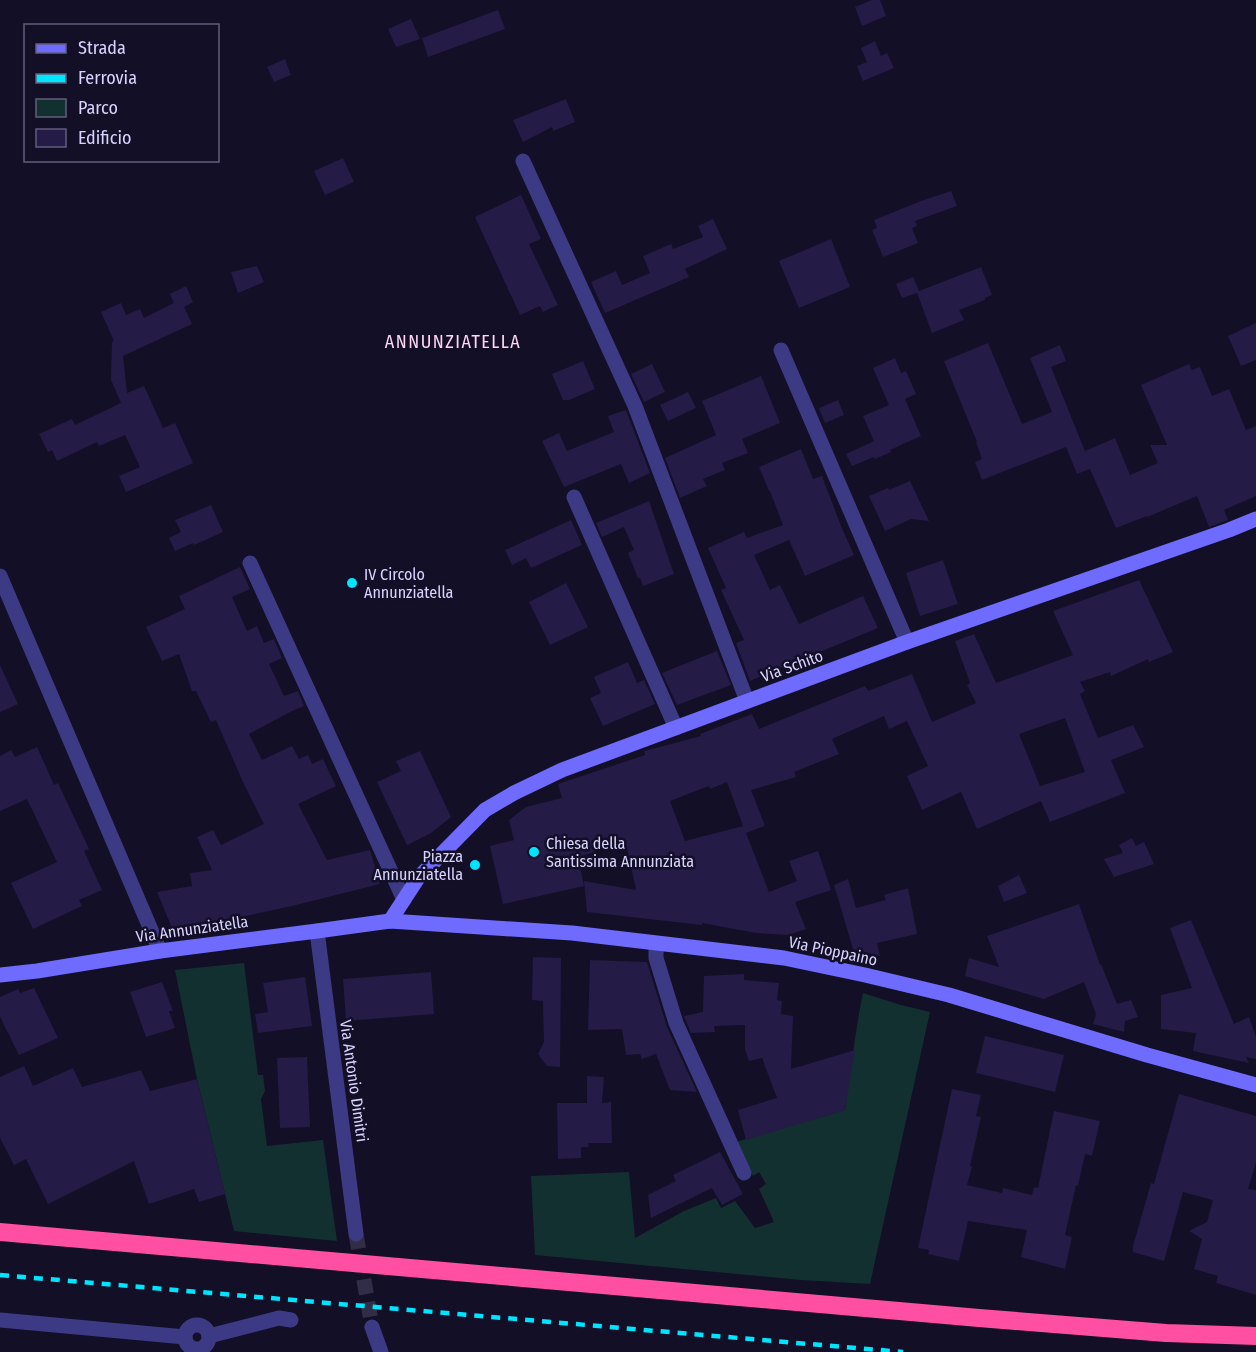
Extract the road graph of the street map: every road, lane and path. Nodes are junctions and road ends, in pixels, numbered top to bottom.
1 (523, 161) dead end
2 (781, 350) dead end
3 (574, 497) dead end
4 (1256, 519) edge
5 (250, 562) dead end
6 (0, 576) edge
7 (907, 642) junction
8 (747, 701) junction
9 (676, 728) junction
10 (404, 900) junction
11 (390, 921) junction
12 (317, 931) junction
13 (656, 944) junction
14 (160, 951) junction
15 (0, 975) edge
16 (1256, 1085) edge
17 (744, 1173) dead end
18 (0, 1232) edge
19 (356, 1234) tunnel mouth
20 (0, 1320) edge
21 (291, 1320) dead end
22 (372, 1327) tunnel mouth
23 (1256, 1336) edge
24 (381, 1352) edge

1 - 8 street
2 - 7 street
3 - 9 street
4 - 7 main road, Via Schito
5 - 10 street
6 - 14 street
7 - 8 main road, Via Schito
8 - 9 main road, Via Schito
9 - 10 main road, Via Schito
10 - 11 main road, Via Schito
11 - 12 main road, Via Annunziatella
11 - 13 main road, Via Pioppaino
12 - 14 main road, Via Annunziatella
12 - 19 street, Via Antonio Dimitri
13 - 16 main road, Via Pioppaino
13 - 17 street
14 - 15 main road, Via Annunziatella
18 - 23 highway
20 - 21 street
22 - 24 street

